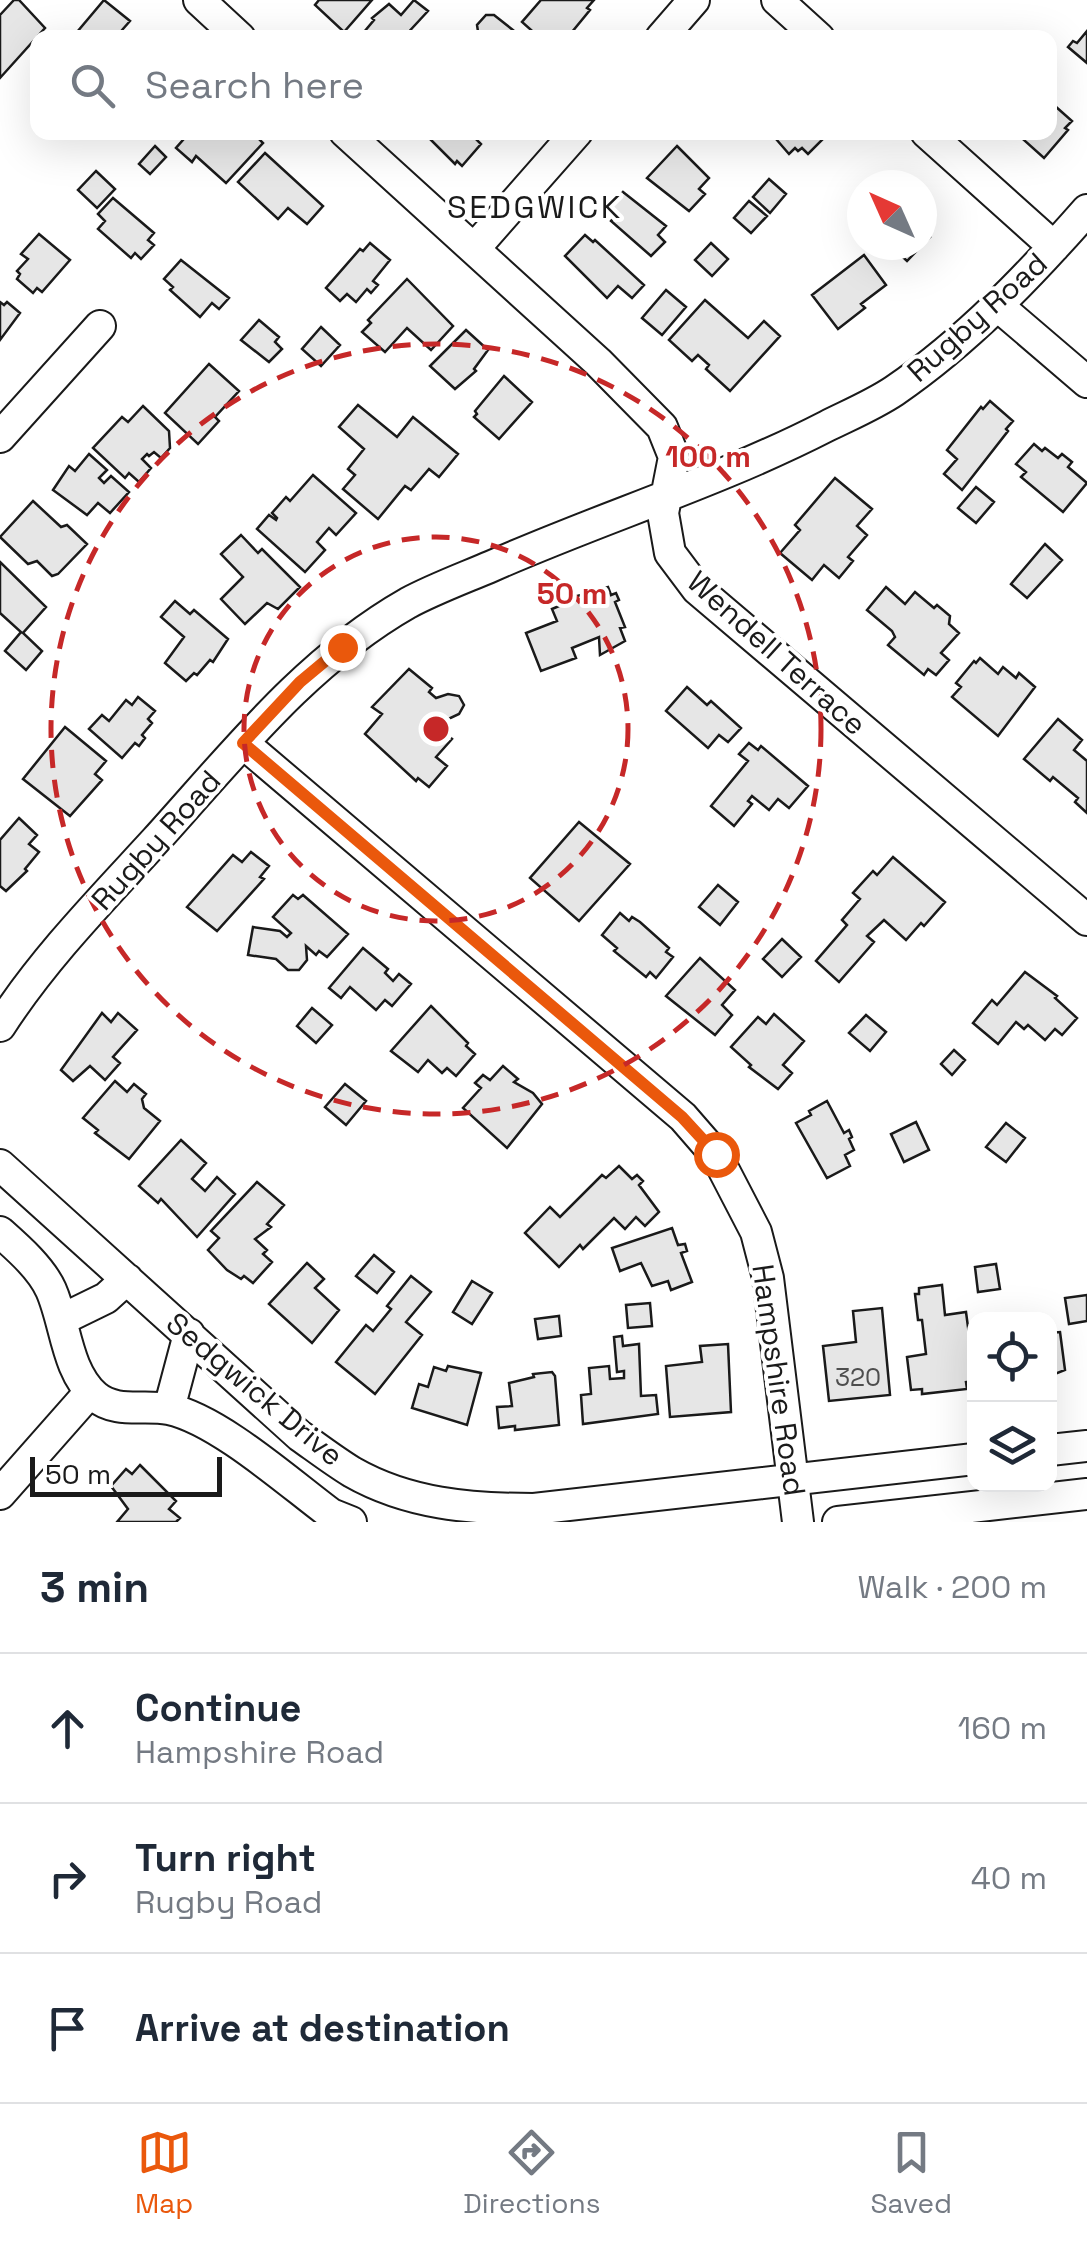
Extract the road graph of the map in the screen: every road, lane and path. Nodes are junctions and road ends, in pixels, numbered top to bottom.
1 (199, 0) edge
2 (694, 0) edge
3 (776, 0) edge
4 (231, 30) edge
5 (668, 30) edge
6 (810, 30) edge
7 (354, 140) edge
8 (570, 140) edge
9 (935, 140) edge
10 (1087, 210) edge
11 (1054, 247) junction
12 (474, 249) junction
13 (997, 305) junction
14 (100, 326) dead end
15 (1087, 382) edge
16 (0, 437) edge
17 (665, 499) junction
18 (243, 743) junction
19 (1087, 920) edge
20 (0, 1026) edge
21 (0, 1166) edge
22 (0, 1232) edge
23 (128, 1279) junction
24 (63, 1320) junction
25 (188, 1334) junction
26 (90, 1392) junction
27 (168, 1409) junction
28 (1087, 1446) edge
29 (1057, 1449) edge
30 (967, 1460) edge
31 (793, 1480) junction
32 (0, 1494) edge
33 (1087, 1494) edge
34 (351, 1522) edge
35 (798, 1522) edge
36 (838, 1522) edge

1 - 4 street
2 - 5 street
3 - 6 street
7 - 12 street, Wendell Terrace
8 - 12 street
9 - 11 street
10 - 11 street, Rugby Road
11 - 13 street, Rugby Road
12 - 17 street, Wendell Terrace
13 - 15 street
13 - 17 street, Rugby Road
14 - 16 street
17 - 18 street, Rugby Road
17 - 19 street, Wendell Terrace
18 - 20 street, Rugby Road
18 - 31 street, Hampshire Road
21 - 23 street, Sedgwick Drive
22 - 24 street
23 - 24 street
23 - 25 street, Sedgwick Drive
24 - 26 street
25 - 27 street
25 - 31 street, Sedgwick Drive
26 - 27 street, Sedgwick Drive
26 - 32 street
27 - 34 street, Sedgwick Drive
28 - 29 street
30 - 31 street, Sedgwick Drive
31 - 35 street, Hampshire Road
33 - 36 street

